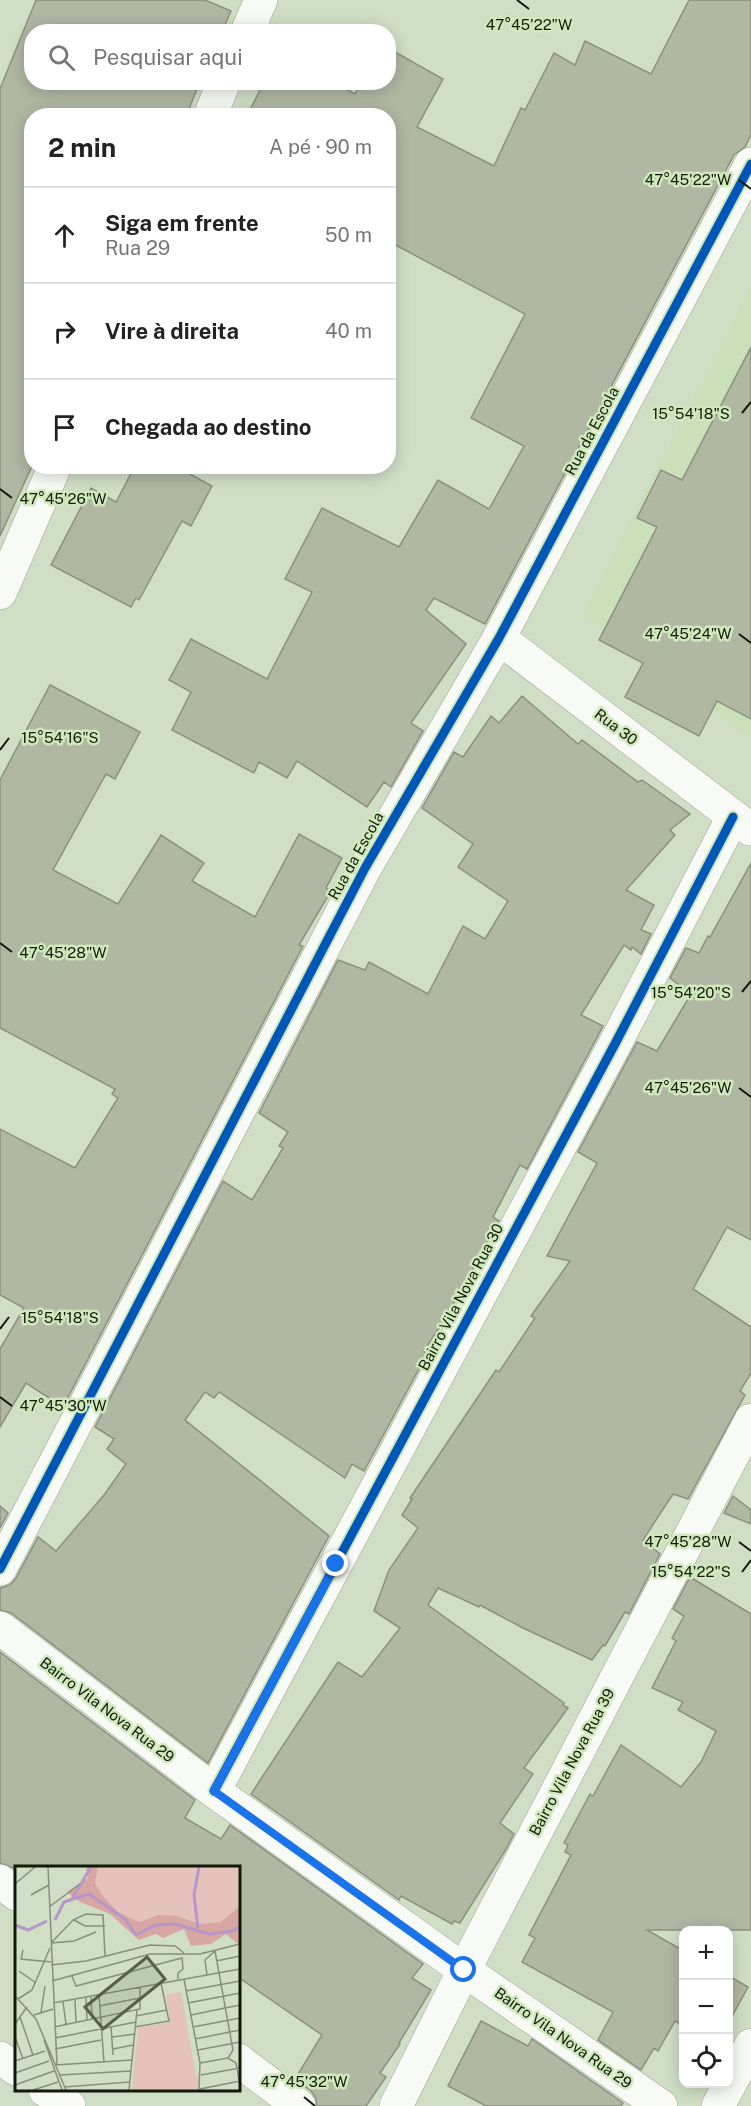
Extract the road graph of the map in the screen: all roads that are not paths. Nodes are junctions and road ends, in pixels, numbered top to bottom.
1 (221, 90) edge
2 (213, 108) edge
3 (751, 164) edge
4 (52, 474) edge
5 (0, 593) edge
6 (499, 638) junction
7 (742, 823) edge
8 (751, 1420) edge
9 (0, 1569) edge
10 (0, 1628) edge
11 (214, 1791) junction
12 (0, 1881) edge
13 (15, 1893) edge
14 (464, 1970) junction
15 (751, 2045) edge
16 (0, 2058) edge
17 (240, 2062) edge
18 (15, 2068) edge
19 (46, 2091) edge
20 (69, 2106) edge
21 (299, 2106) edge
22 (396, 2106) edge
23 (661, 2106) edge
24 (718, 2106) edge

1 - 2 street
3 - 6 street, Rua da Escola
4 - 5 street
6 - 7 street, Rua 30
6 - 9 street, Rua da Escola
7 - 11 street, Bairro Vila Nova Rua 30
8 - 14 street, Bairro Vila Nova Rua 39
10 - 11 street, Bairro Vila Nova Rua 29
11 - 14 street, Bairro Vila Nova Rua 29
12 - 13 street
14 - 22 street, Bairro Vila Nova Rua 39
14 - 23 street, Bairro Vila Nova Rua 29
15 - 24 street
16 - 18 street
17 - 21 street
19 - 20 street

